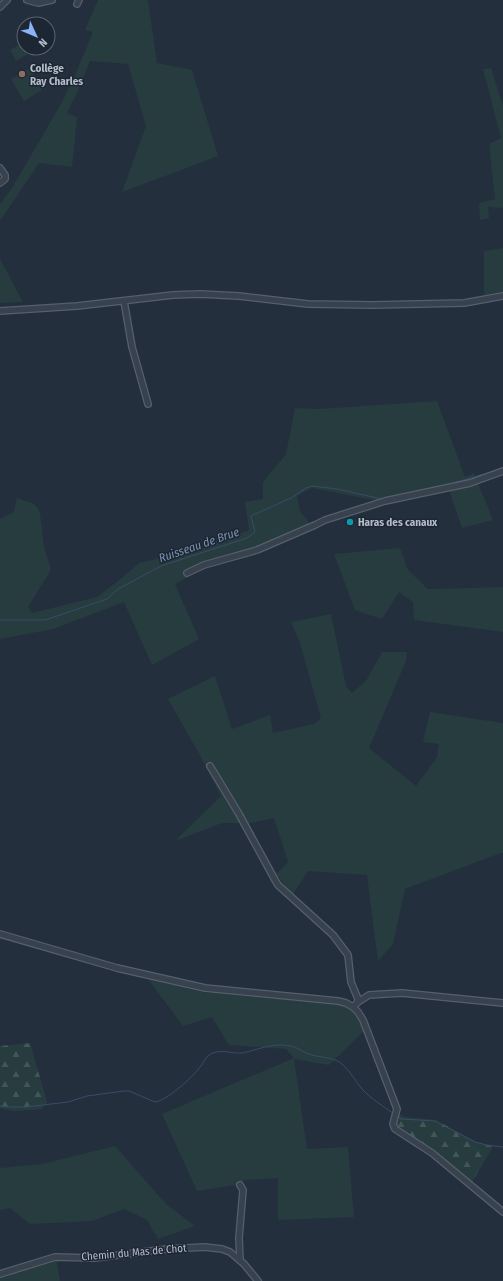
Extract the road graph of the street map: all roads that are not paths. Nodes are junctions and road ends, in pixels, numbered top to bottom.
1 (7, 0) edge
2 (27, 0) edge
3 (52, 0) edge
4 (0, 7) edge
5 (0, 168) edge
6 (0, 183) edge
7 (503, 296) edge
8 (124, 301) junction
9 (0, 311) edge
10 (148, 404) dead end
11 (503, 471) edge
12 (186, 573) dead end
13 (210, 766) dead end
14 (0, 934) edge
15 (358, 1002) junction
16 (503, 1003) edge
17 (353, 1007) junction
18 (240, 1185) dead end
19 (503, 1212) edge
20 (240, 1260) junction
21 (0, 1274) edge
22 (258, 1281) edge

1 - 4 street
2 - 3 street
5 - 6 street
7 - 8 street
8 - 9 street
8 - 10 street
11 - 12 street
13 - 15 street
14 - 17 street
15 - 16 street
15 - 17 street
17 - 19 street
18 - 20 street
20 - 21 street, Chemin du Mas de Chot
20 - 22 street, Chemin du Mas de Chot

